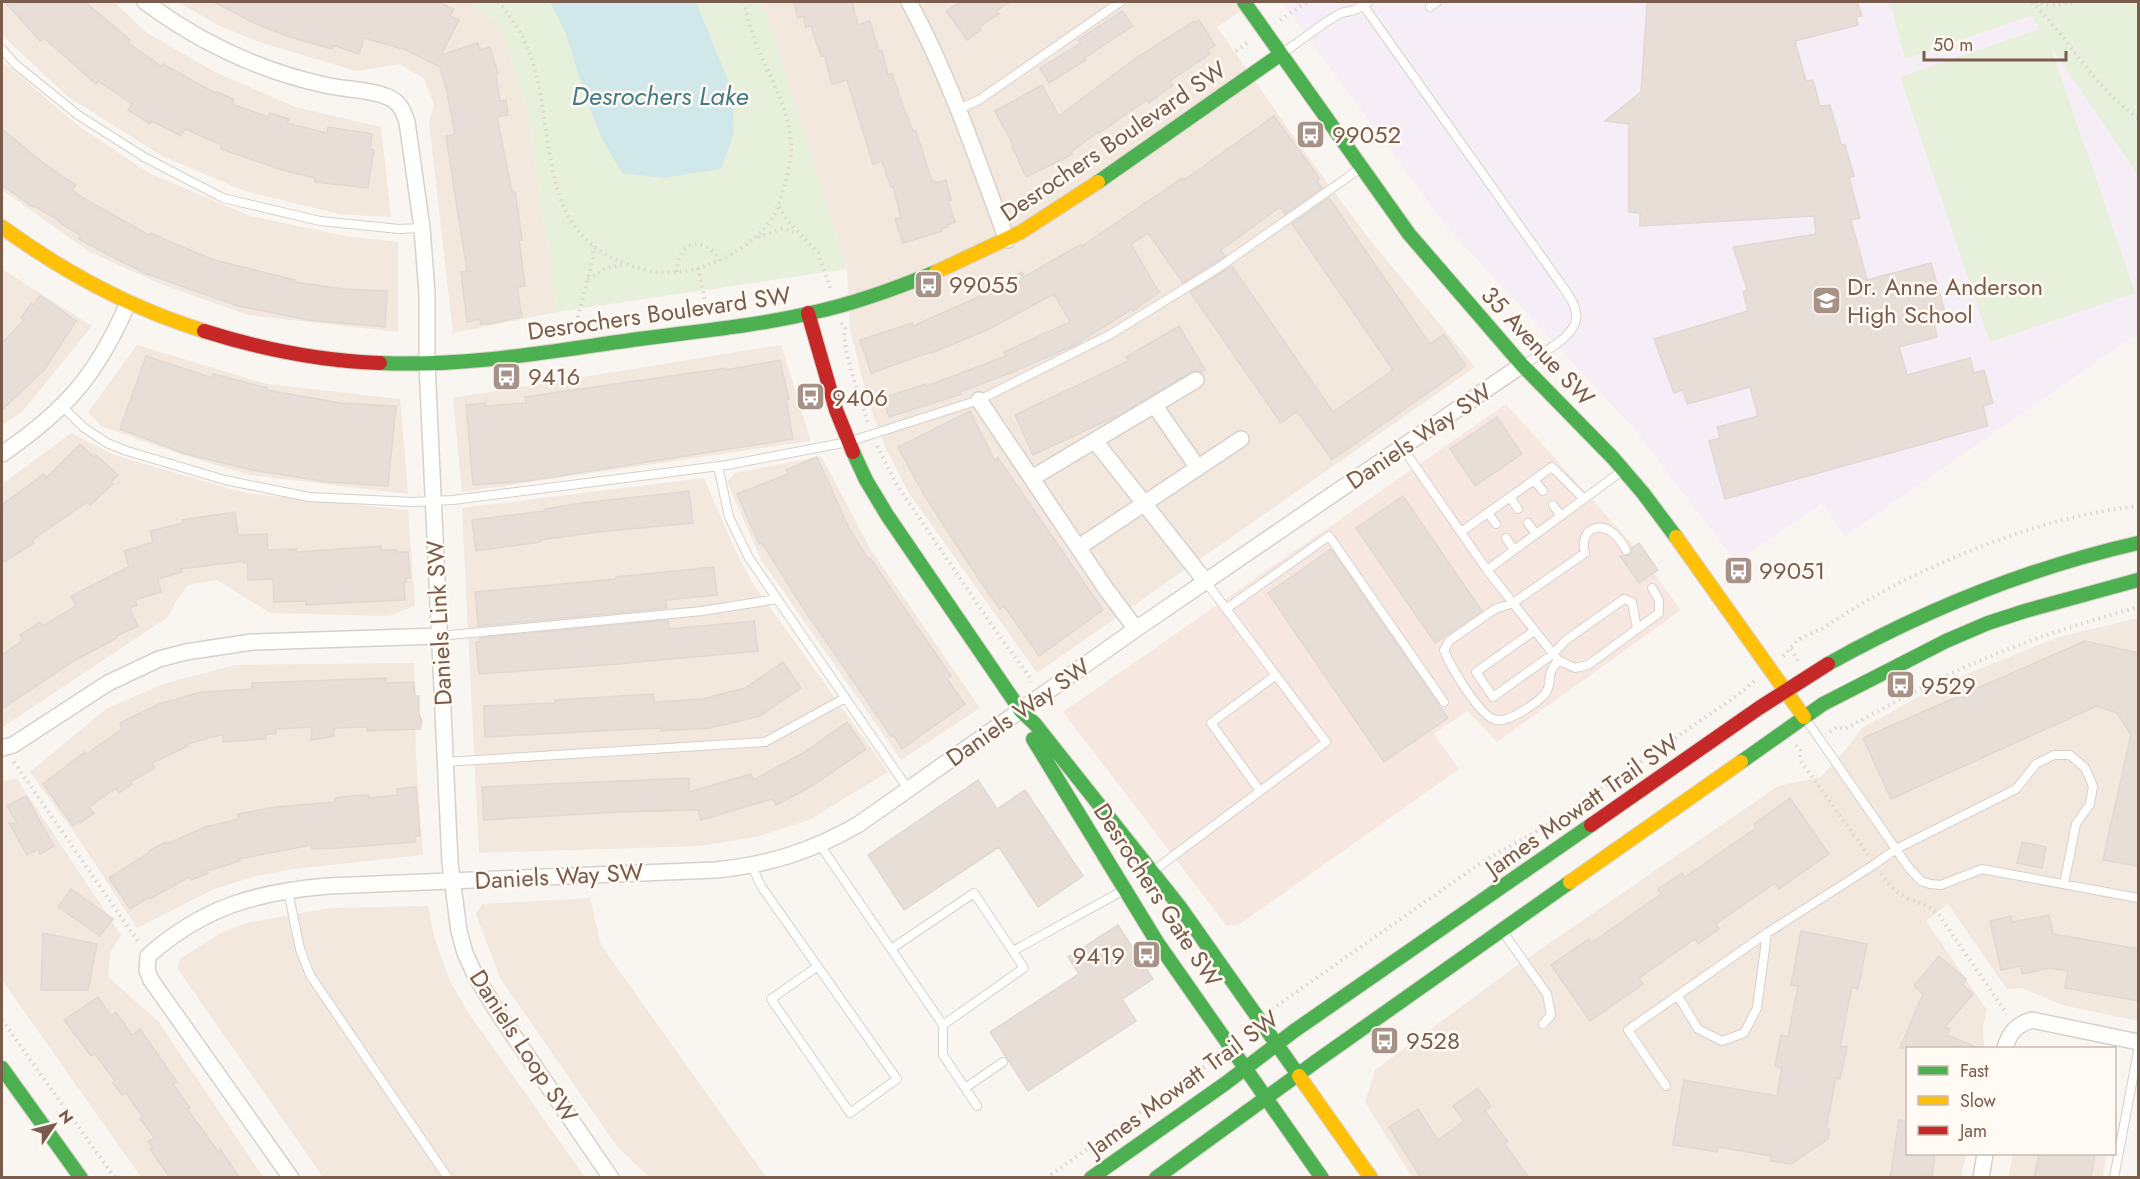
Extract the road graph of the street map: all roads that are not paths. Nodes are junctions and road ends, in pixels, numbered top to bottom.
1 (145, 2) edge
2 (909, 2) edge
3 (1120, 2) edge
4 (1244, 2) edge
5 (1366, 3) edge
6 (2, 48) edge
7 (1281, 54) junction
8 (959, 109) junction
9 (1362, 167) junction
10 (2, 227) edge
11 (422, 228) junction
12 (1007, 240) junction
13 (128, 303) junction
14 (808, 313) junction
15 (427, 364) junction
16 (1522, 365) junction
17 (1196, 380) dead end
18 (979, 400) junction
19 (1155, 406) junction
20 (63, 407) junction
21 (1241, 439) dead end
22 (1095, 441) junction
23 (848, 442) junction
24 (1402, 447) junction
25 (2, 454) edge
26 (718, 466) junction
27 (1198, 468) junction
28 (1623, 471) junction
29 (1032, 478) junction
30 (1534, 480) junction
31 (1543, 491) dead end
32 (1510, 497) junction
33 (1584, 499) junction
34 (433, 501) junction
35 (1143, 504) junction
36 (1553, 505) dead end
37 (1518, 509) dead end
38 (1488, 513) junction
39 (1561, 516) junction
40 (1528, 523) dead end
41 (1496, 524) dead end
42 (1461, 532) junction
43 (1536, 534) junction
44 (1506, 538) dead end
45 (2139, 543) edge
46 (1079, 548) junction
47 (1514, 550) junction
48 (1626, 550) dead end
49 (1487, 570) junction
50 (2139, 580) edge
51 (1206, 582) junction
52 (1652, 588) dead end
53 (777, 598) junction
54 (1513, 603) junction
55 (1226, 609) junction
56 (1136, 629) junction
57 (1637, 629) junction
58 (1534, 631) junction
59 (439, 636) junction
60 (1555, 657) junction
61 (1276, 675) junction
62 (1786, 691) junction
63 (845, 698) junction
64 (1444, 702) dead end
65 (1021, 711) junction
66 (1804, 717) junction
67 (3, 748) edge
68 (445, 762) junction
69 (908, 789) junction
70 (1260, 791) junction
71 (820, 845) junction
72 (1896, 849) junction
73 (752, 866) junction
74 (1152, 872) junction
75 (452, 881) junction
76 (2064, 884) junction
77 (288, 889) junction
78 (1124, 890) junction
79 (2139, 898) edge
80 (1502, 931) junction
81 (1767, 933) junction
82 (891, 949) junction
83 (1013, 951) junction
84 (818, 966) junction
85 (1678, 996) junction
86 (1543, 1024) dead end
87 (943, 1025) junction
88 (2139, 1042) edge
89 (1276, 1044) junction
90 (2005, 1047) edge
91 (2139, 1051) edge
92 (1003, 1062) dead end
93 (1245, 1067) junction
94 (2, 1068) edge
95 (1299, 1075) junction
96 (1666, 1086) dead end
97 (965, 1088) junction
98 (1266, 1098) junction
99 (977, 1106) dead end
100 (1985, 1155) edge
101 (81, 1178) edge
102 (291, 1178) edge
103 (448, 1178) edge
104 (611, 1178) edge
105 (1091, 1178) edge
106 (1156, 1178) edge
107 (1322, 1178) edge
108 (1371, 1178) edge
109 (1981, 1178) edge
110 (2114, 1178) edge

1 - 11 street, Daniels Link SW
2 - 8 street
3 - 8 lane
4 - 7 street, 35 Avenue SW
5 - 7 lane
5 - 16 lane
6 - 11 lane
7 - 9 street, 35 Avenue SW
7 - 12 street, Desrochers Boulevard SW
8 - 12 street
9 - 16 street, 35 Avenue SW
9 - 18 lane
10 - 13 street, Desrochers Boulevard SW
11 - 15 street, Daniels Link SW
12 - 14 street, Desrochers Boulevard SW
13 - 15 street, Desrochers Boulevard SW
13 - 20 street
14 - 15 street, Desrochers Boulevard SW
14 - 23 street, Desrochers Gate SW
15 - 34 street, Daniels Link SW
16 - 24 street, Daniels Way SW
16 - 28 street, 35 Avenue SW
17 - 19 street
18 - 23 lane
18 - 29 street
19 - 22 street
19 - 27 street
20 - 25 street
20 - 34 lane
21 - 27 street
22 - 29 street
22 - 35 street
23 - 26 lane
23 - 65 street, Desrochers Gate SW
24 - 42 lane
24 - 51 street, Daniels Way SW
26 - 34 lane
26 - 53 lane
27 - 35 street
28 - 33 lane
28 - 62 street, 35 Avenue SW
29 - 46 street
30 - 31 lane
30 - 32 lane
30 - 33 lane
32 - 37 lane
32 - 38 lane
33 - 39 lane
34 - 59 street, Daniels Link SW
35 - 46 street
35 - 51 street
36 - 39 lane
38 - 41 lane
38 - 42 lane
39 - 43 lane
40 - 43 lane
42 - 49 lane
43 - 47 lane
44 - 47 lane
45 - 62 street, James Mowatt Trail SW
46 - 56 street
47 - 49 lane
48 - 54 lane
49 - 54 lane
50 - 66 street
51 - 55 lane
51 - 56 street, Daniels Way SW
52 - 57 lane
53 - 59 lane
53 - 63 lane
54 - 58 lane
54 - 60 lane
55 - 61 lane
55 - 64 lane
56 - 65 street, Daniels Way SW
57 - 60 lane
57 - 60 lane
58 - 60 lane
58 - 60 lane
59 - 67 street
59 - 68 street, Daniels Link SW
61 - 70 lane
61 - 70 lane
62 - 66 street, 35 Avenue SW
62 - 89 street, James Mowatt Trail SW
63 - 68 lane
63 - 69 lane
65 - 69 street, Daniels Way SW
65 - 74 street, Desrochers Gate SW
65 - 78 street, Desrochers Gate SW
66 - 72 lane
66 - 80 street
68 - 75 street, Daniels Link SW
69 - 71 street, Daniels Way SW
70 - 74 lane
71 - 73 street, Daniels Way SW
71 - 82 lane
72 - 76 lane
72 - 76 lane
72 - 81 lane
73 - 75 street, Daniels Way SW
73 - 84 lane
74 - 89 street, Desrochers Gate SW
75 - 77 street
75 - 104 street, Daniels Loop SW
76 - 79 lane
77 - 102 street
77 - 103 lane
78 - 83 lane
78 - 93 street, Desrochers Gate SW
80 - 86 lane
80 - 95 street
81 - 85 lane
81 - 85 lane
82 - 83 lane
82 - 87 lane
83 - 87 lane
84 - 84 lane
85 - 96 lane
87 - 97 lane
88 - 90 street
89 - 93 street, James Mowatt Trail SW
89 - 95 street, Desrochers Gate SW
91 - 110 lane
92 - 97 lane
93 - 98 street, Desrochers Gate SW
93 - 105 street, James Mowatt Trail SW
94 - 101 street
95 - 98 street
95 - 108 street, Desrochers Gate SW
97 - 99 lane
98 - 106 street
98 - 107 street, Desrochers Gate SW
100 - 109 street

